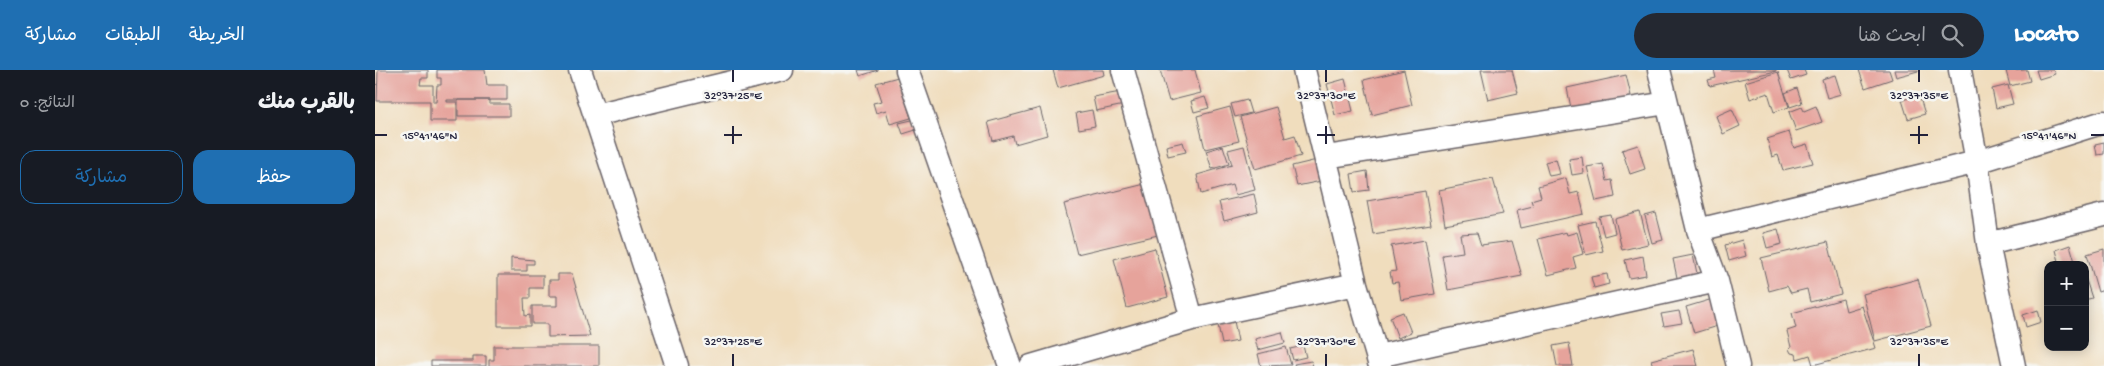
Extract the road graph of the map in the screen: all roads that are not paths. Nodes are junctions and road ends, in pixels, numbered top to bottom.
1 (580, 70) edge
2 (782, 70) edge
3 (907, 70) edge
4 (1123, 70) edge
5 (1304, 70) edge
6 (1659, 70) edge
7 (1960, 70) edge
8 (1667, 103) junction
9 (595, 116) junction
10 (2104, 122) edge
11 (1325, 157) junction
12 (1977, 162) junction
13 (2104, 214) edge
14 (1698, 230) junction
15 (1988, 244) junction
16 (1717, 281) junction
17 (1356, 284) junction
18 (1192, 319) junction
19 (1379, 361) edge
20 (677, 366) edge
21 (1010, 366) edge
22 (1031, 366) edge
23 (1739, 366) edge
24 (2014, 366) edge

1 - 9 street
2 - 9 street
3 - 21 street
4 - 18 street
5 - 11 street
6 - 8 street
7 - 12 street
8 - 11 street
8 - 14 street
9 - 20 street
10 - 12 street
11 - 17 street
12 - 14 street
12 - 15 street
13 - 15 street
14 - 16 street
15 - 24 street
16 - 19 street
16 - 23 street
17 - 18 street
17 - 19 street
18 - 22 street

